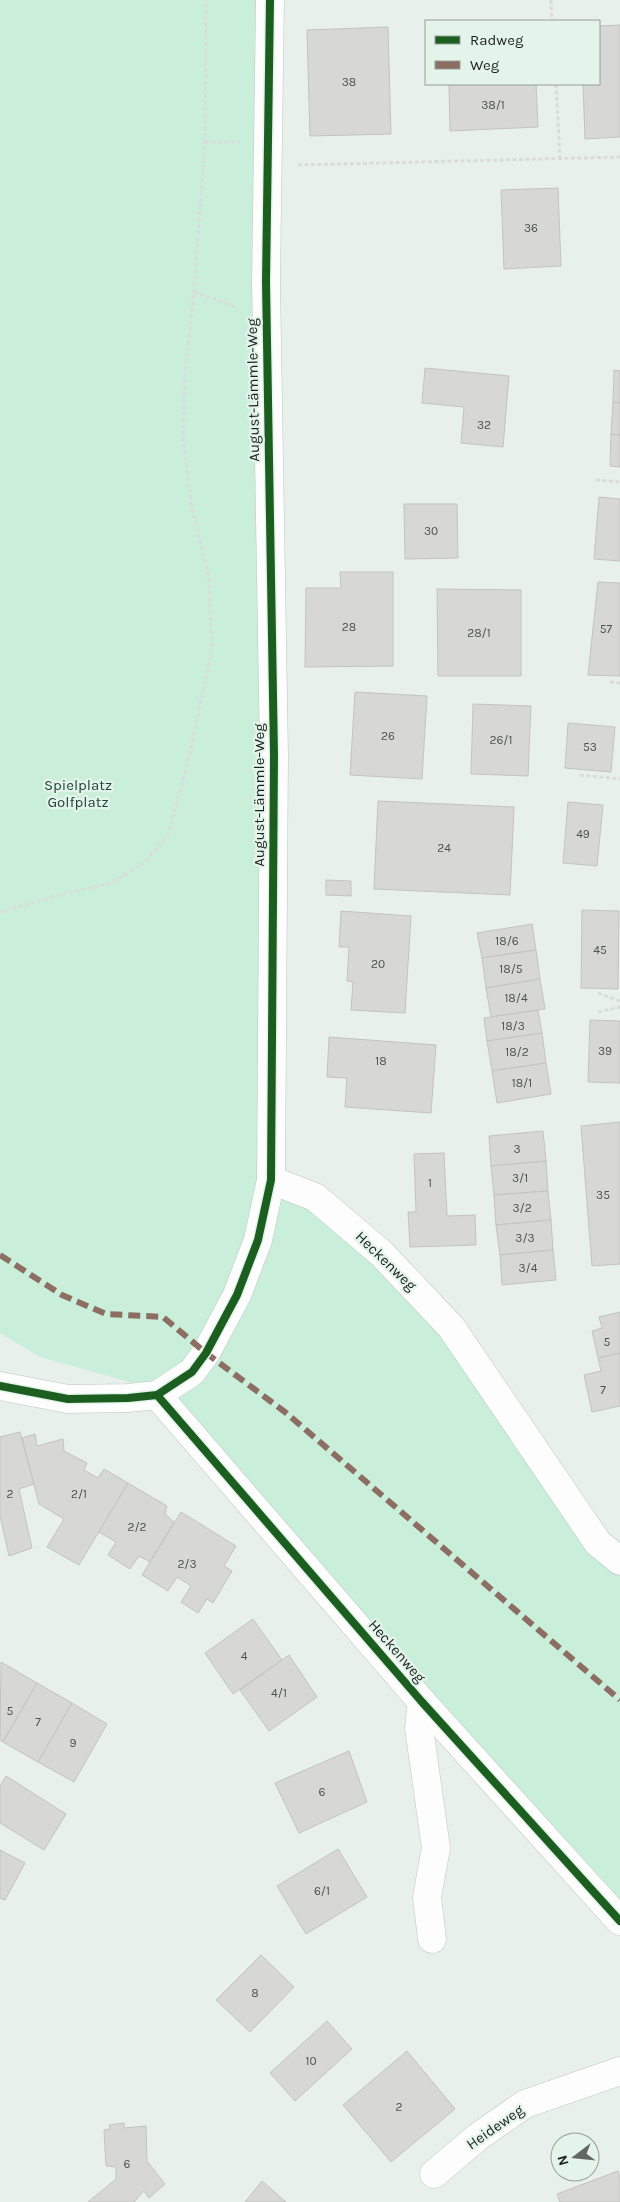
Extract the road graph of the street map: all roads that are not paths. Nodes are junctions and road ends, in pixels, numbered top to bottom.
1 (270, 0) edge
2 (271, 1180) junction
3 (0, 1386) edge
4 (157, 1395) junction
5 (620, 1561) edge
6 (422, 1702) junction
7 (620, 1921) edge
8 (432, 1939) dead end
9 (620, 2071) edge
10 (434, 2174) dead end

1 - 2 street, August-Lämmle-Weg
2 - 4 street, August-Lämmle-Weg
2 - 5 street, Heckenweg
3 - 4 street, August-Lämmle-Weg
4 - 6 street, Heckenweg
6 - 7 street, Heckenweg
6 - 8 street, Heckenweg
9 - 10 street, Heideweg

